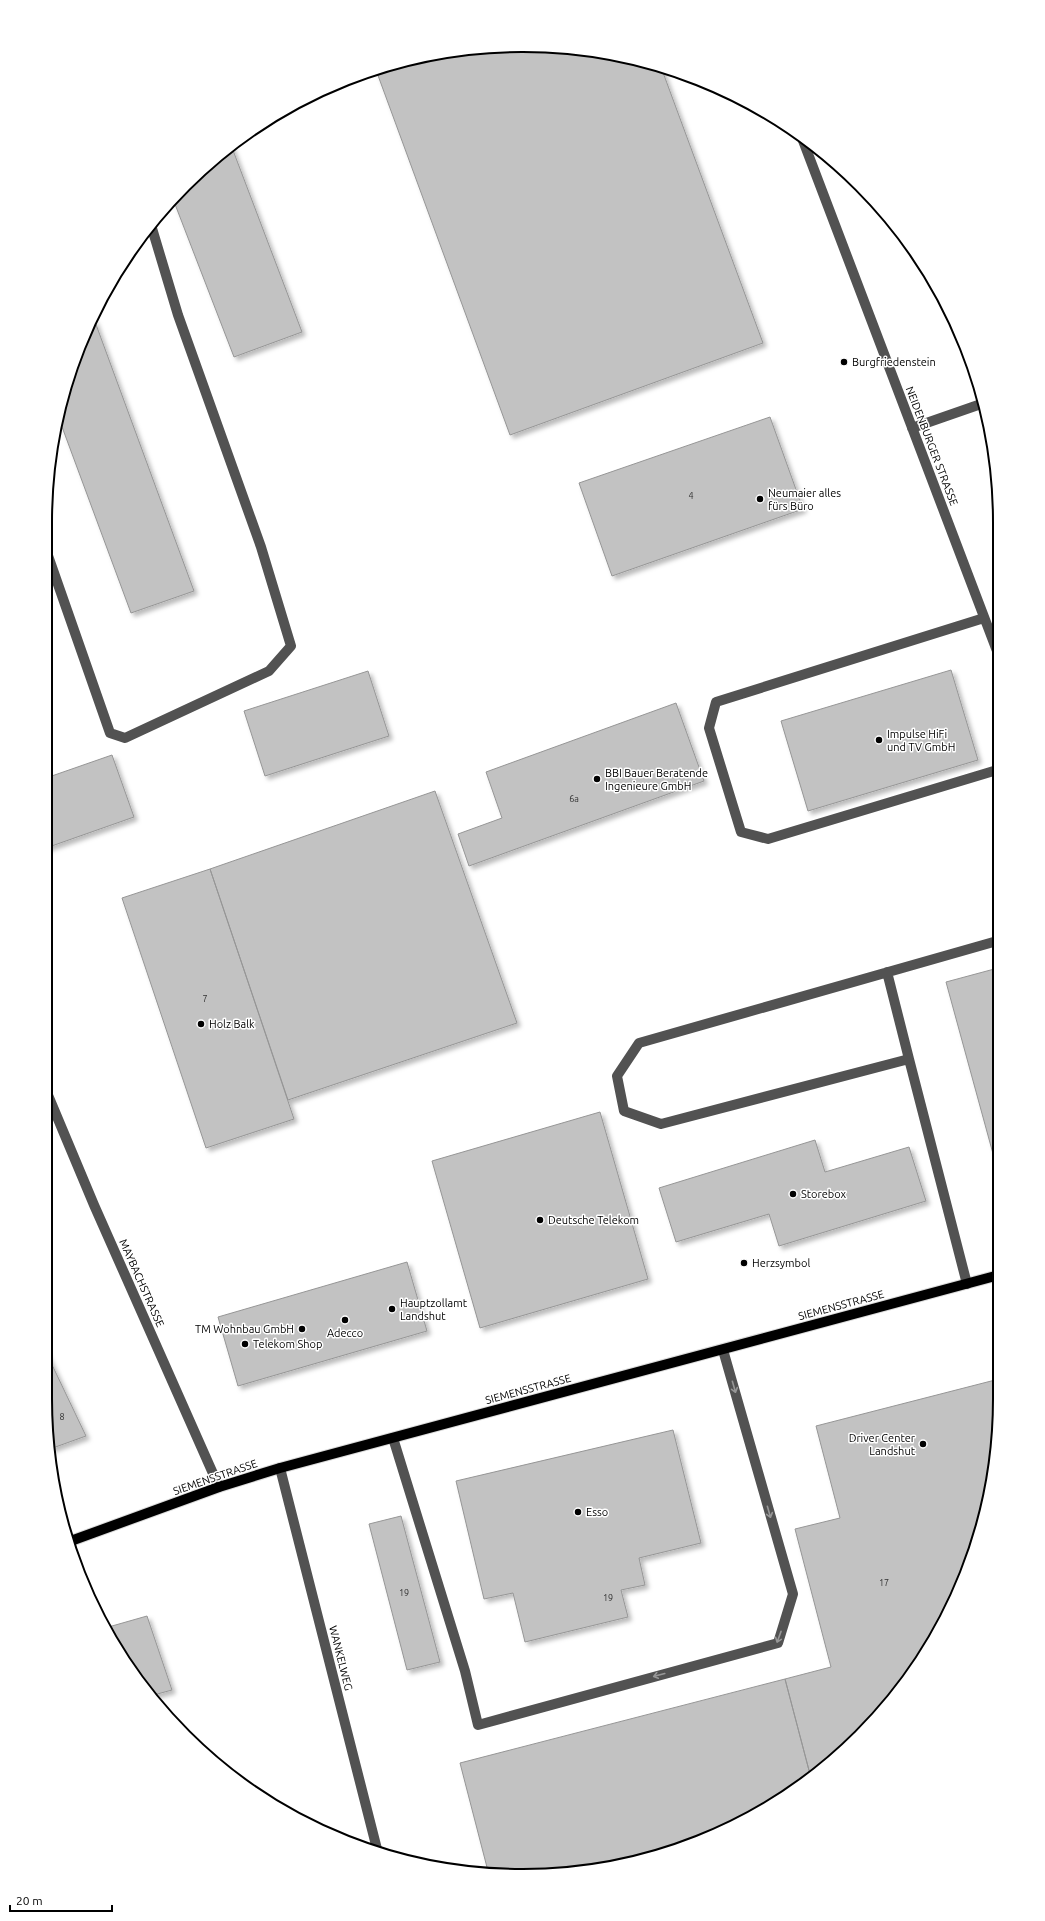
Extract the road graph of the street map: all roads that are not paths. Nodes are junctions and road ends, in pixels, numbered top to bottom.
1 (805, 146) edge
2 (153, 231) edge
3 (978, 405) edge
4 (912, 428) junction
5 (52, 567) edge
6 (984, 618) junction
7 (993, 643) edge
8 (993, 771) edge
9 (993, 942) edge
10 (887, 972) junction
11 (909, 1059) junction
12 (52, 1105) edge
13 (993, 1276) edge
14 (966, 1284) junction
15 (723, 1350) junction
16 (393, 1438) junction
17 (280, 1468) junction
18 (219, 1487) junction
19 (74, 1540) edge
20 (376, 1846) edge

1 - 4 street, NEIDENBURGER STRASSE
2 - 5 street
3 - 4 street
4 - 6 street, NEIDENBURGER STRASSE
6 - 7 street, NEIDENBURGER STRASSE
6 - 8 street
9 - 10 street
10 - 11 street
10 - 11 street
11 - 14 street
12 - 18 street, MAYBACHSTRASSE
13 - 14 main road, SIEMENSSTRASSE
14 - 15 main road, SIEMENSSTRASSE
15 - 16 main road, SIEMENSSTRASSE
15 -> 16 street
16 - 17 main road, SIEMENSSTRASSE
17 - 18 main road, SIEMENSSTRASSE
17 - 20 street, WANKELWEG
18 - 19 main road, SIEMENSSTRASSE

